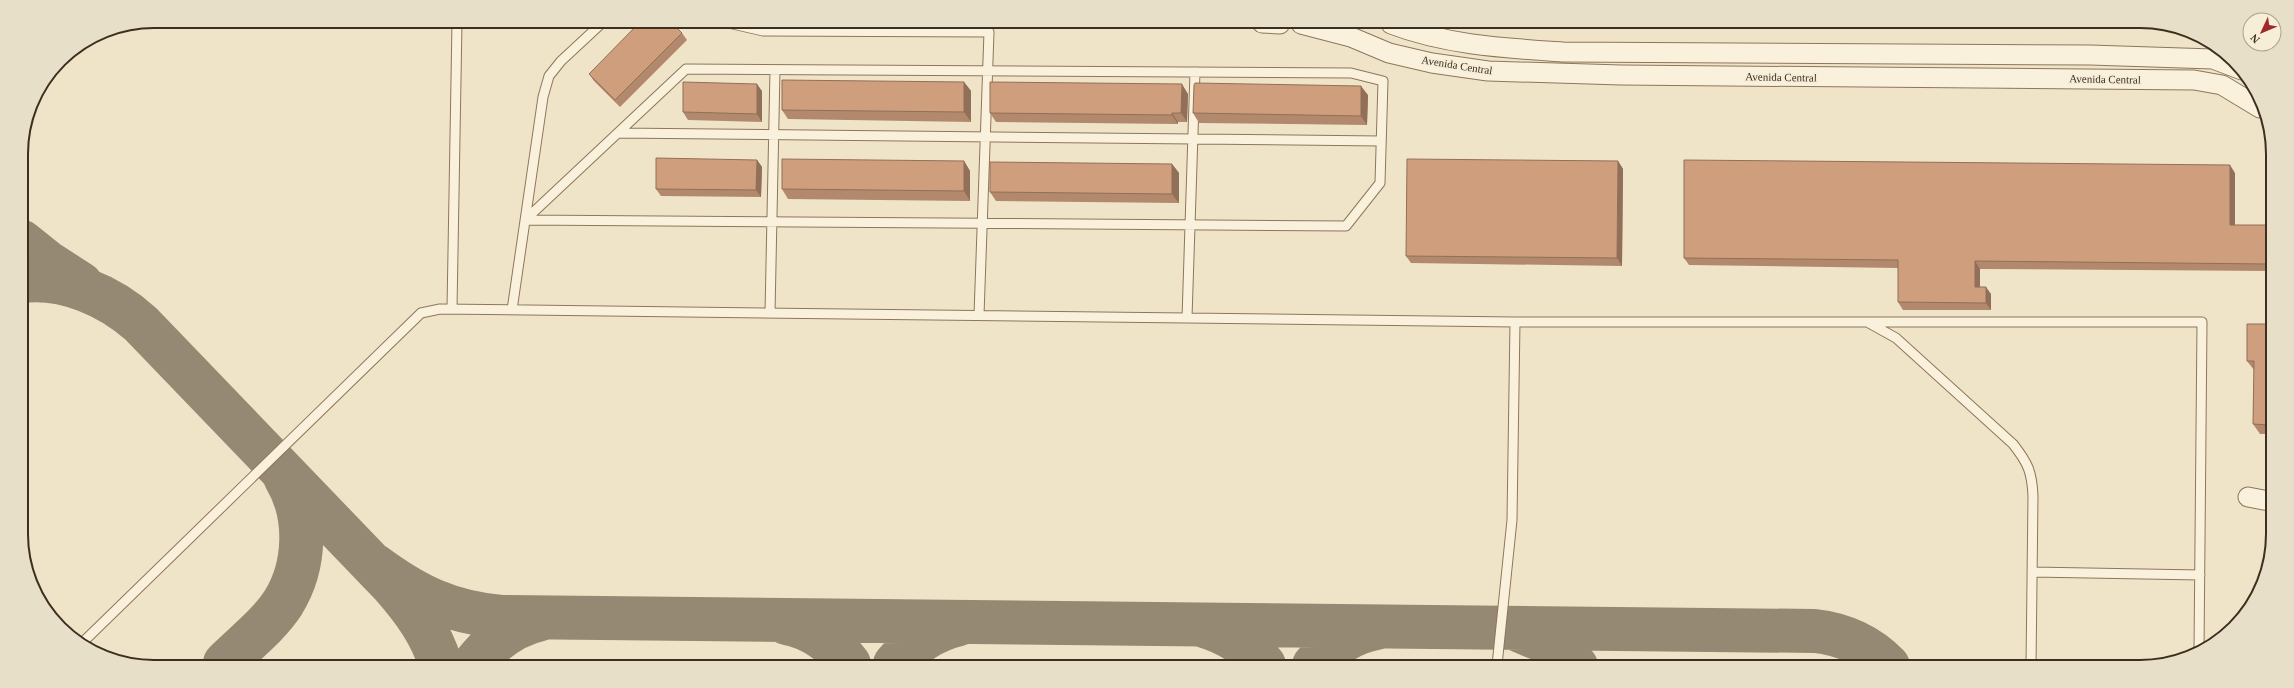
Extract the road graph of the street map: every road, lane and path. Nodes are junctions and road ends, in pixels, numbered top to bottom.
1 (457, 28) edge
2 (596, 28) edge
3 (750, 28) edge
4 (1316, 28) edge
5 (1404, 28) edge
6 (2229, 65) edge
7 (775, 70) junction
8 (987, 71) junction
9 (1195, 72) junction
10 (2256, 106) edge
11 (618, 133) junction
12 (774, 135) junction
13 (985, 137) junction
14 (1192, 139) junction
15 (1381, 141) junction
16 (525, 220) junction
17 (772, 222) junction
18 (982, 223) junction
19 (1189, 225) junction
20 (452, 310) junction
21 (512, 310) junction
22 (770, 313) junction
23 (979, 315) junction
24 (1187, 318) junction
25 (1515, 322) junction
26 (1868, 322) junction
27 (2248, 497) dead end
28 (2266, 500) edge
29 (2032, 572) junction
30 (2200, 575) junction
31 (85, 640) edge
32 (2199, 645) edge
33 (1498, 660) edge
34 (2031, 660) edge

1 - 20 lane
2 - 16 lane
3 - 8 lane
4 - 10 street, Avenida Central
5 - 6 street, Avenida Central
7 - 8 lane
7 - 11 lane
7 - 12 lane
8 - 9 lane
8 - 13 lane
9 - 14 lane
9 - 15 lane
11 - 12 lane
11 - 16 lane
12 - 13 lane
12 - 17 lane
13 - 14 lane
13 - 18 lane
14 - 15 lane
14 - 19 lane
15 - 19 lane
16 - 17 lane
16 - 21 lane
17 - 18 lane
17 - 22 lane
18 - 19 lane
18 - 23 lane
19 - 24 lane
20 - 21 lane
20 - 31 lane
21 - 22 lane
22 - 23 lane
23 - 24 lane
24 - 25 lane
25 - 26 lane
25 - 33 lane
26 - 29 lane
26 - 30 lane
27 - 28 street
29 - 30 lane
29 - 34 lane
30 - 32 lane

